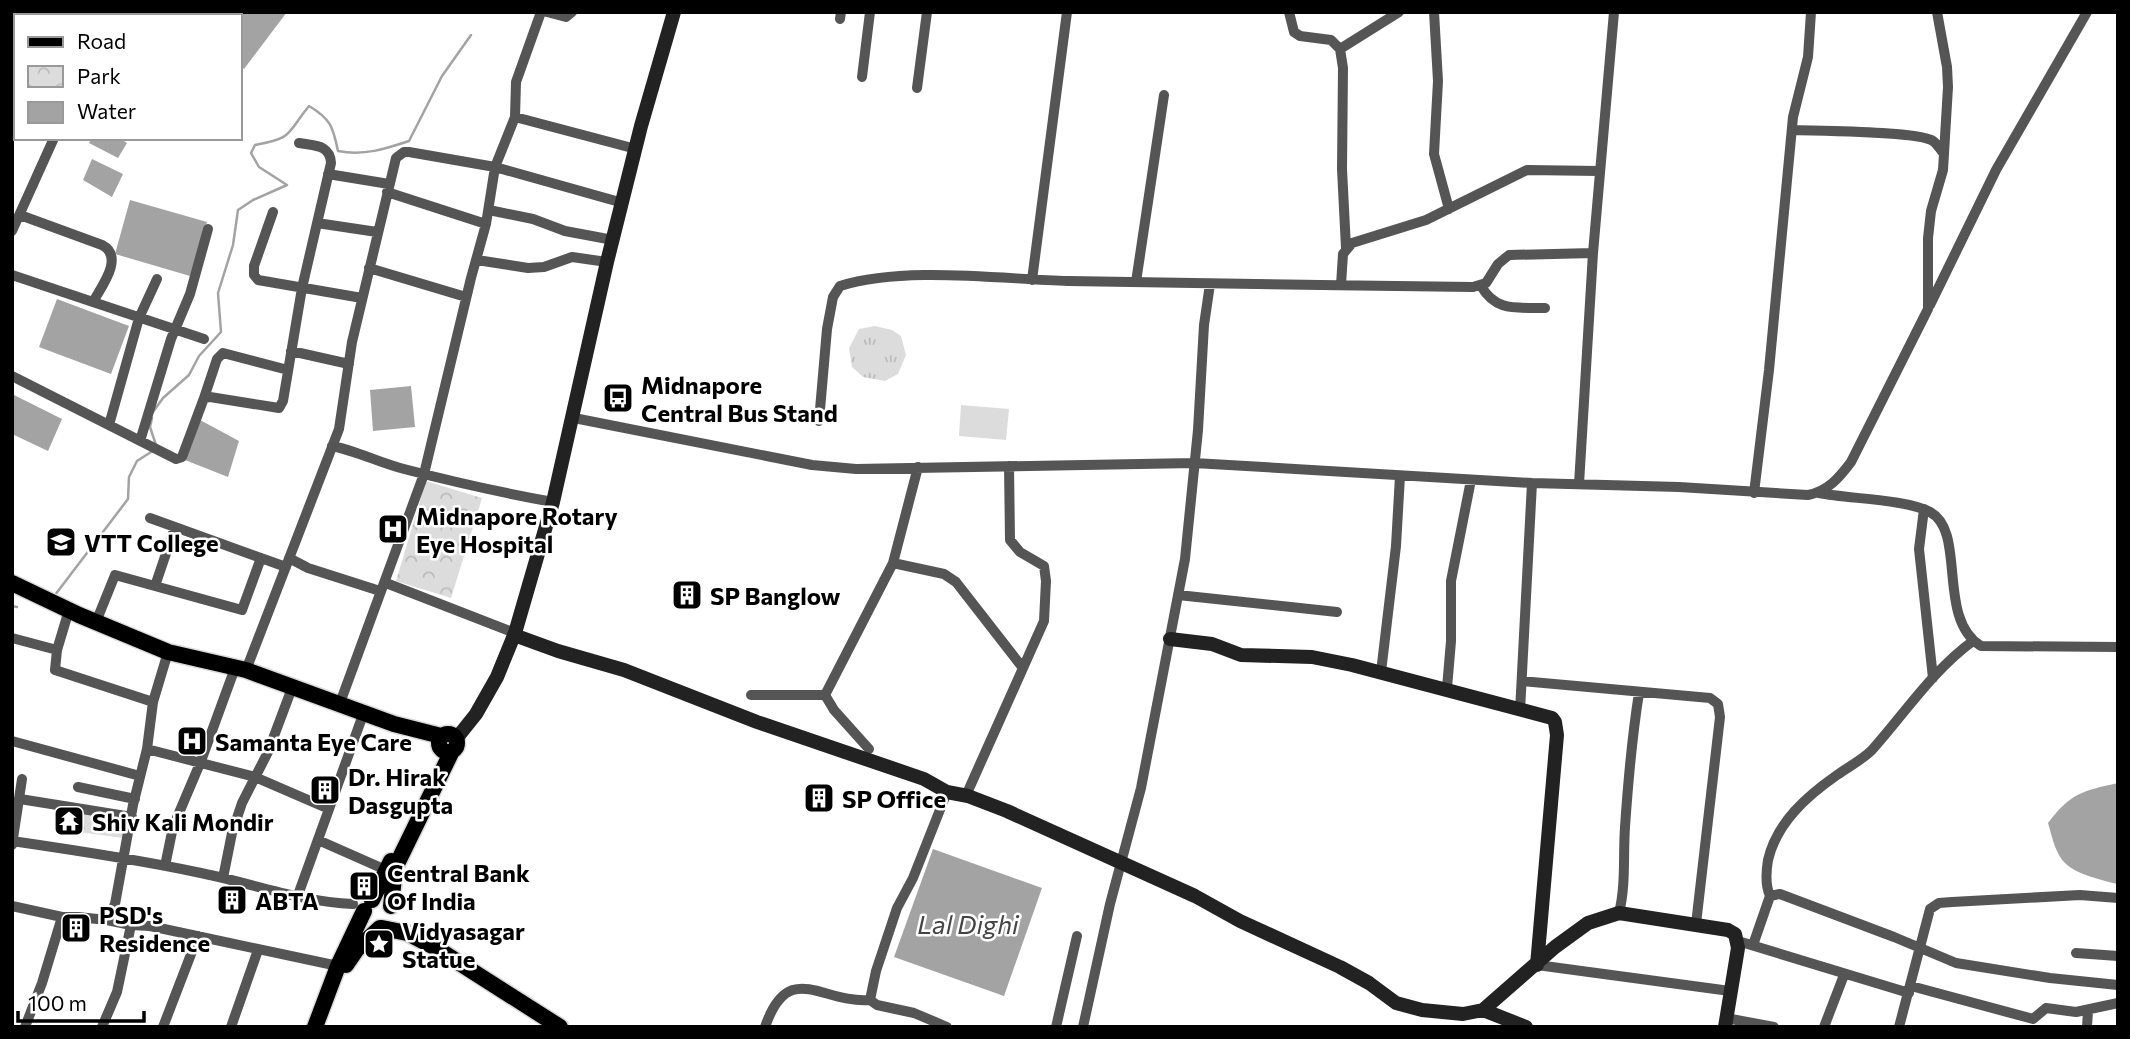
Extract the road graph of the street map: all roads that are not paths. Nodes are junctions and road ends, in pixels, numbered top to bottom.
1 (541, 12) edge
2 (547, 12) edge
3 (572, 12) edge
4 (674, 12) edge
5 (870, 12) edge
6 (928, 12) edge
7 (1067, 12) edge
8 (1289, 12) edge
9 (1399, 12) edge
10 (1434, 12) edge
11 (1614, 12) edge
12 (1811, 12) edge
13 (1937, 12) edge
14 (2087, 12) edge
15 (1340, 49) junction
16 (862, 77) dead end
17 (917, 88) dead end
18 (1164, 95) dead end
19 (515, 117) junction
20 (1791, 130) junction
21 (53, 140) edge
22 (299, 143) dead end
23 (636, 149) junction
24 (1944, 154) junction
25 (495, 167) junction
26 (1599, 171) junction
27 (328, 174) junction
28 (388, 188) junction
29 (623, 203) junction
30 (1449, 209) junction
31 (489, 211) junction
32 (273, 212) dead end
33 (20, 215) junction
34 (317, 222) junction
35 (486, 224) junction
36 (208, 229) dead end
37 (12, 231) edge
38 (377, 232) junction
39 (613, 240) junction
40 (1346, 248) junction
41 (1593, 253) junction
42 (477, 260) junction
43 (607, 262) junction
44 (369, 268) junction
45 (12, 275) edge
46 (157, 279) dead end
47 (1032, 279) junction
48 (1136, 282) junction
49 (1210, 284) junction
50 (1341, 285) junction
51 (1480, 286) junction
52 (302, 288) junction
53 (466, 298) junction
54 (362, 299) junction
55 (93, 302) junction
56 (1545, 308) dead end
57 (1928, 309) junction
58 (139, 318) junction
59 (174, 330) junction
60 (204, 339) dead end
61 (291, 351) junction
62 (349, 363) junction
63 (288, 370) junction
64 (12, 376) edge
65 (204, 398) junction
66 (573, 418) junction
67 (819, 421) dead end
68 (109, 425) junction
69 (140, 441) junction
70 (332, 446) junction
71 (1194, 463) junction
72 (1009, 466) junction
73 (918, 467) junction
74 (424, 474) junction
75 (1400, 476) junction
76 (1471, 480) junction
77 (1532, 483) junction
78 (1579, 484) junction
79 (1754, 493) junction
80 (1819, 493) junction
81 (553, 502) junction
82 (1924, 509) junction
83 (150, 518) dead end
84 (175, 527) junction
85 (261, 558) junction
86 (288, 563) junction
87 (893, 563) junction
88 (12, 583) edge
89 (155, 586) junction
90 (383, 587) junction
91 (1178, 595) junction
92 (69, 610) junction
93 (1337, 612) dead end
94 (96, 622) junction
95 (515, 634) junction
96 (12, 638) edge
97 (1170, 639) junction
98 (1973, 641) junction
99 (2118, 647) edge
100 (57, 650) junction
101 (168, 652) junction
102 (1023, 668) junction
103 (241, 669) junction
104 (1381, 672) junction
105 (1933, 678) junction
106 (1522, 681) junction
107 (292, 688) junction
108 (1447, 688) junction
109 (1639, 693) junction
110 (751, 695) dead end
111 (825, 695) junction
112 (153, 702) junction
113 (340, 703) junction
114 (1520, 711) junction
115 (364, 712) junction
116 (12, 741) edge
117 (446, 745) junction
118 (147, 749) junction
119 (869, 749) dead end
120 (201, 761) junction
121 (140, 776) junction
122 (255, 777) junction
123 (22, 779) dead end
124 (78, 787) dead end
125 (947, 792) junction
126 (968, 796) junction
127 (20, 799) junction
128 (135, 799) junction
129 (329, 810) junction
130 (132, 817) junction
131 (318, 840) junction
132 (12, 842) edge
133 (123, 857) junction
134 (1121, 862) junction
135 (165, 866) junction
136 (386, 870) junction
137 (223, 878) junction
138 (298, 895) junction
139 (1770, 896) junction
140 (2118, 898) edge
141 (363, 905) junction
142 (12, 906) edge
143 (392, 909) junction
144 (1619, 913) junction
145 (62, 917) junction
146 (107, 920) junction
147 (1696, 924) junction
148 (131, 925) junction
149 (381, 928) junction
150 (407, 933) junction
151 (198, 936) junction
152 (1077, 936) dead end
153 (1738, 940) junction
154 (1753, 945) junction
155 (1920, 948) junction
156 (258, 950) junction
157 (2076, 953) dead end
158 (2118, 956) edge
159 (1537, 965) junction
160 (338, 966) junction
161 (1844, 975) junction
162 (2118, 985) edge
163 (1910, 989) junction
164 (1730, 991) junction
165 (870, 1000) junction
166 (2118, 1003) edge
167 (1483, 1010) junction
168 (2088, 1011) junction
169 (1725, 1022) edge
170 (25, 1027) edge
171 (102, 1027) edge
172 (163, 1027) edge
173 (231, 1027) edge
174 (314, 1027) edge
175 (323, 1027) edge
176 (560, 1027) edge
177 (765, 1027) edge
178 (947, 1027) edge
179 (1056, 1027) edge
180 (1083, 1027) edge
181 (1526, 1027) edge
182 (1774, 1027) edge
183 (1824, 1027) edge
184 (1899, 1027) edge
185 (2087, 1027) edge

1 - 19 street
2 - 3 street
4 - 23 street
5 - 16 street
6 - 17 street
7 - 47 street
8 - 15 street
9 - 15 street
10 - 30 street
11 - 26 street
12 - 20 street
13 - 24 street
14 - 57 street
15 - 40 street
18 - 48 street
19 - 23 street
19 - 25 street
20 - 24 street
20 - 79 street
21 - 33 street
22 - 27 street
23 - 29 street
24 - 57 street
25 - 28 street
25 - 29 street
25 - 31 street
26 - 30 street
26 - 41 street
27 - 28 street
27 - 34 street
28 - 35 street
28 - 38 street
29 - 39 street
30 - 40 street
31 - 35 street
31 - 39 street
32 - 52 street
33 - 37 street
33 - 55 street
34 - 38 street
34 - 52 street
35 - 42 street
36 - 59 street
38 - 44 street
39 - 43 street
40 - 50 street
41 - 51 street
41 - 78 street
42 - 43 street
42 - 53 street
43 - 66 street
44 - 53 street
44 - 54 street
45 - 55 street
46 - 58 street
47 - 48 street
47 - 67 street
48 - 49 street
49 - 50 street
49 - 71 street
50 - 51 street
51 - 56 street
52 - 54 street
52 - 61 street
53 - 74 street
54 - 62 street
55 - 58 street
57 - 80 street
58 - 59 street
58 - 68 street
59 - 60 street
59 - 69 street
61 - 62 street
61 - 63 street
62 - 70 street
63 - 65 street
63 - 65 street
64 - 68 street
65 - 69 street
66 - 73 street
66 - 81 street
68 - 69 street
70 - 74 street
70 - 86 street
71 - 72 street
71 - 75 street
71 - 91 street
72 - 73 street
72 - 102 street
73 - 87 street
74 - 81 street
74 - 90 street
75 - 76 street
75 - 104 street
76 - 77 street
76 - 108 street
77 - 78 street
77 - 106 street
78 - 79 street
79 - 80 street
80 - 82 street
81 - 95 street
82 - 98 street
82 - 105 street
83 - 84 street
84 - 85 street
84 - 89 street
85 - 86 street
85 - 89 street
86 - 90 street
86 - 103 street
87 - 102 street
87 - 111 street
88 - 92 main road
89 - 94 street
90 - 95 street
90 - 113 street
91 - 93 street
91 - 97 street
92 - 94 main road
92 - 100 street
94 - 101 main road
95 - 117 street
95 - 125 street
96 - 100 street
97 - 104 street
97 - 134 street
98 - 99 street
98 - 105 street
100 - 112 street
101 - 103 main road
101 - 112 street
102 - 126 street
103 - 107 main road
103 - 120 street
104 - 108 street
105 - 139 street
106 - 109 street
106 - 114 street
107 - 113 main road
107 - 122 street
108 - 114 street
109 - 144 street
109 - 147 street
110 - 111 street
111 - 119 street
112 - 118 street
113 - 115 main road
114 - 159 street
115 - 117 main road
115 - 129 street
116 - 121 street
117 - 136 main road
117 - 143 main road
118 - 120 street
118 - 121 street
120 - 122 street
120 - 135 street
121 - 128 street
122 - 129 street
122 - 137 street
123 - 127 street
124 - 128 street
125 - 126 street
125 - 165 street
126 - 134 street
127 - 130 street
127 - 132 street
128 - 130 street
129 - 131 street
130 - 133 street
131 - 136 street
131 - 138 street
132 - 133 street
133 - 135 street
133 - 146 street
134 - 167 street
134 - 180 street
135 - 137 street
136 - 141 main road
137 - 138 street
138 - 141 street
139 - 154 street
139 - 155 street
140 - 155 street
141 - 143 main road
141 - 149 main road
141 - 160 main road
142 - 145 street
143 - 149 main road
143 - 150 main road
144 - 147 street
144 - 159 street
145 - 146 street
145 - 170 street
146 - 148 street
147 - 153 street
148 - 151 street
148 - 171 street
149 - 150 main road
149 - 175 main road
150 - 176 main road
151 - 156 street
151 - 172 street
152 - 179 street
153 - 154 street
153 - 164 street
154 - 161 street
155 - 162 street
155 - 163 street
156 - 160 street
156 - 173 street
157 - 158 street
159 - 164 street
159 - 167 street
160 - 174 main road
161 - 163 street
161 - 183 street
163 - 168 street
163 - 184 street
164 - 169 street
165 - 177 street
165 - 178 street
166 - 168 street
167 - 181 street
168 - 185 street
169 - 182 street

